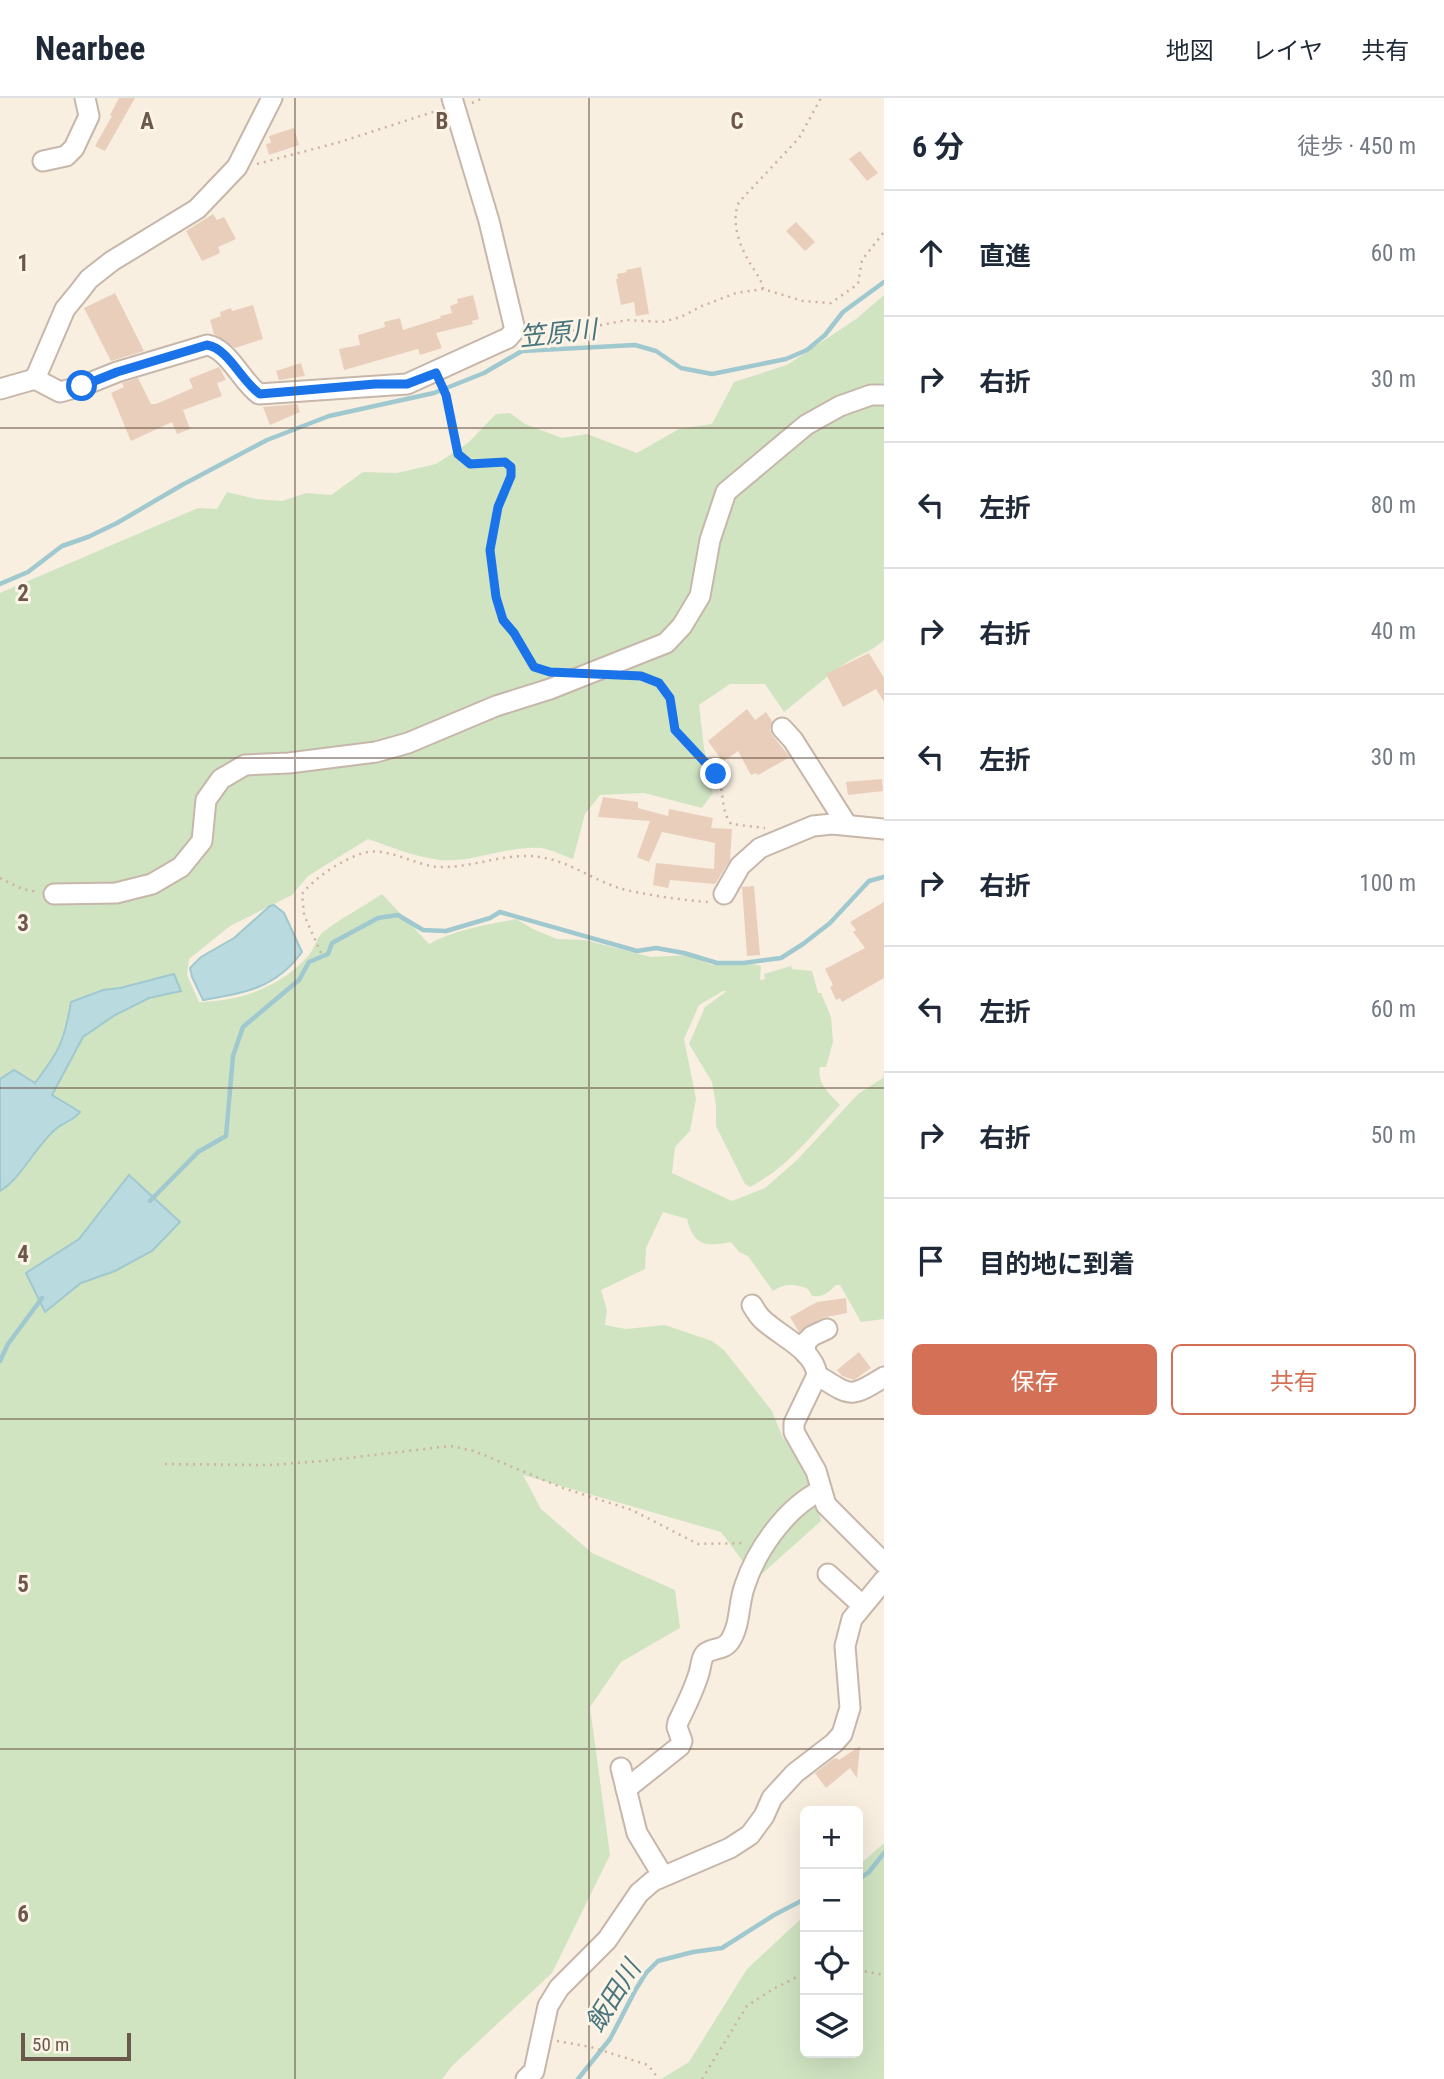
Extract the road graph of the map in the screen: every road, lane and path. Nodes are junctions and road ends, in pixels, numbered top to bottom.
1 (85, 98) edge
2 (272, 98) edge
3 (483, 98) edge
4 (821, 98) edge
5 (454, 103) edge
6 (43, 161) dead end
7 (237, 167) junction
8 (884, 232) edge
9 (763, 289) junction
10 (515, 330) junction
11 (436, 373) junction
12 (35, 379) junction
13 (0, 389) edge
14 (884, 395) edge
15 (550, 672) dead end
16 (627, 675) dead end
17 (782, 728) dead end
18 (847, 825) junction
19 (884, 829) edge
20 (797, 834) junction
21 (0, 878) edge
22 (54, 894) joint
23 (724, 894) joint
24 (321, 953) dead end
25 (752, 1305) dead end
26 (827, 1329) dead end
27 (806, 1354) junction
28 (817, 1375) junction
29 (884, 1377) edge
30 (165, 1464) dead end
31 (820, 1491) junction
32 (766, 1539) junction
33 (884, 1563) edge
34 (828, 1574) dead end
35 (884, 1580) edge
36 (862, 1605) junction
37 (621, 1768) dead end
38 (626, 1789) junction
39 (663, 1876) junction
40 (863, 1971) edge
41 (884, 1975) edge
42 (800, 1976) edge
43 (540, 2038) junction
44 (526, 2079) edge
45 (659, 2079) edge
46 (702, 2079) edge

1 - 6 street
2 - 7 street
3 - 5 path
4 - 9 path
5 - 7 path
5 - 10 street
7 - 12 street
8 - 9 path
9 - 10 path
10 - 11 street
11 - 12 street
11 - 15 path
12 - 13 street
14 - 22 street
16 - 20 path
17 - 18 street
18 - 19 street
18 - 20 street
20 - 23 street
21 - 22 path
23 - 24 path
25 - 27 street
26 - 27 street
27 - 28 street
28 - 29 street
28 - 31 street
30 - 32 path
31 - 32 street
31 - 33 street
32 - 38 street
34 - 36 street
35 - 36 street
36 - 39 street
37 - 38 street
38 - 39 street
39 - 43 street
40 - 41 path
42 - 46 path
43 - 44 street
43 - 45 path

